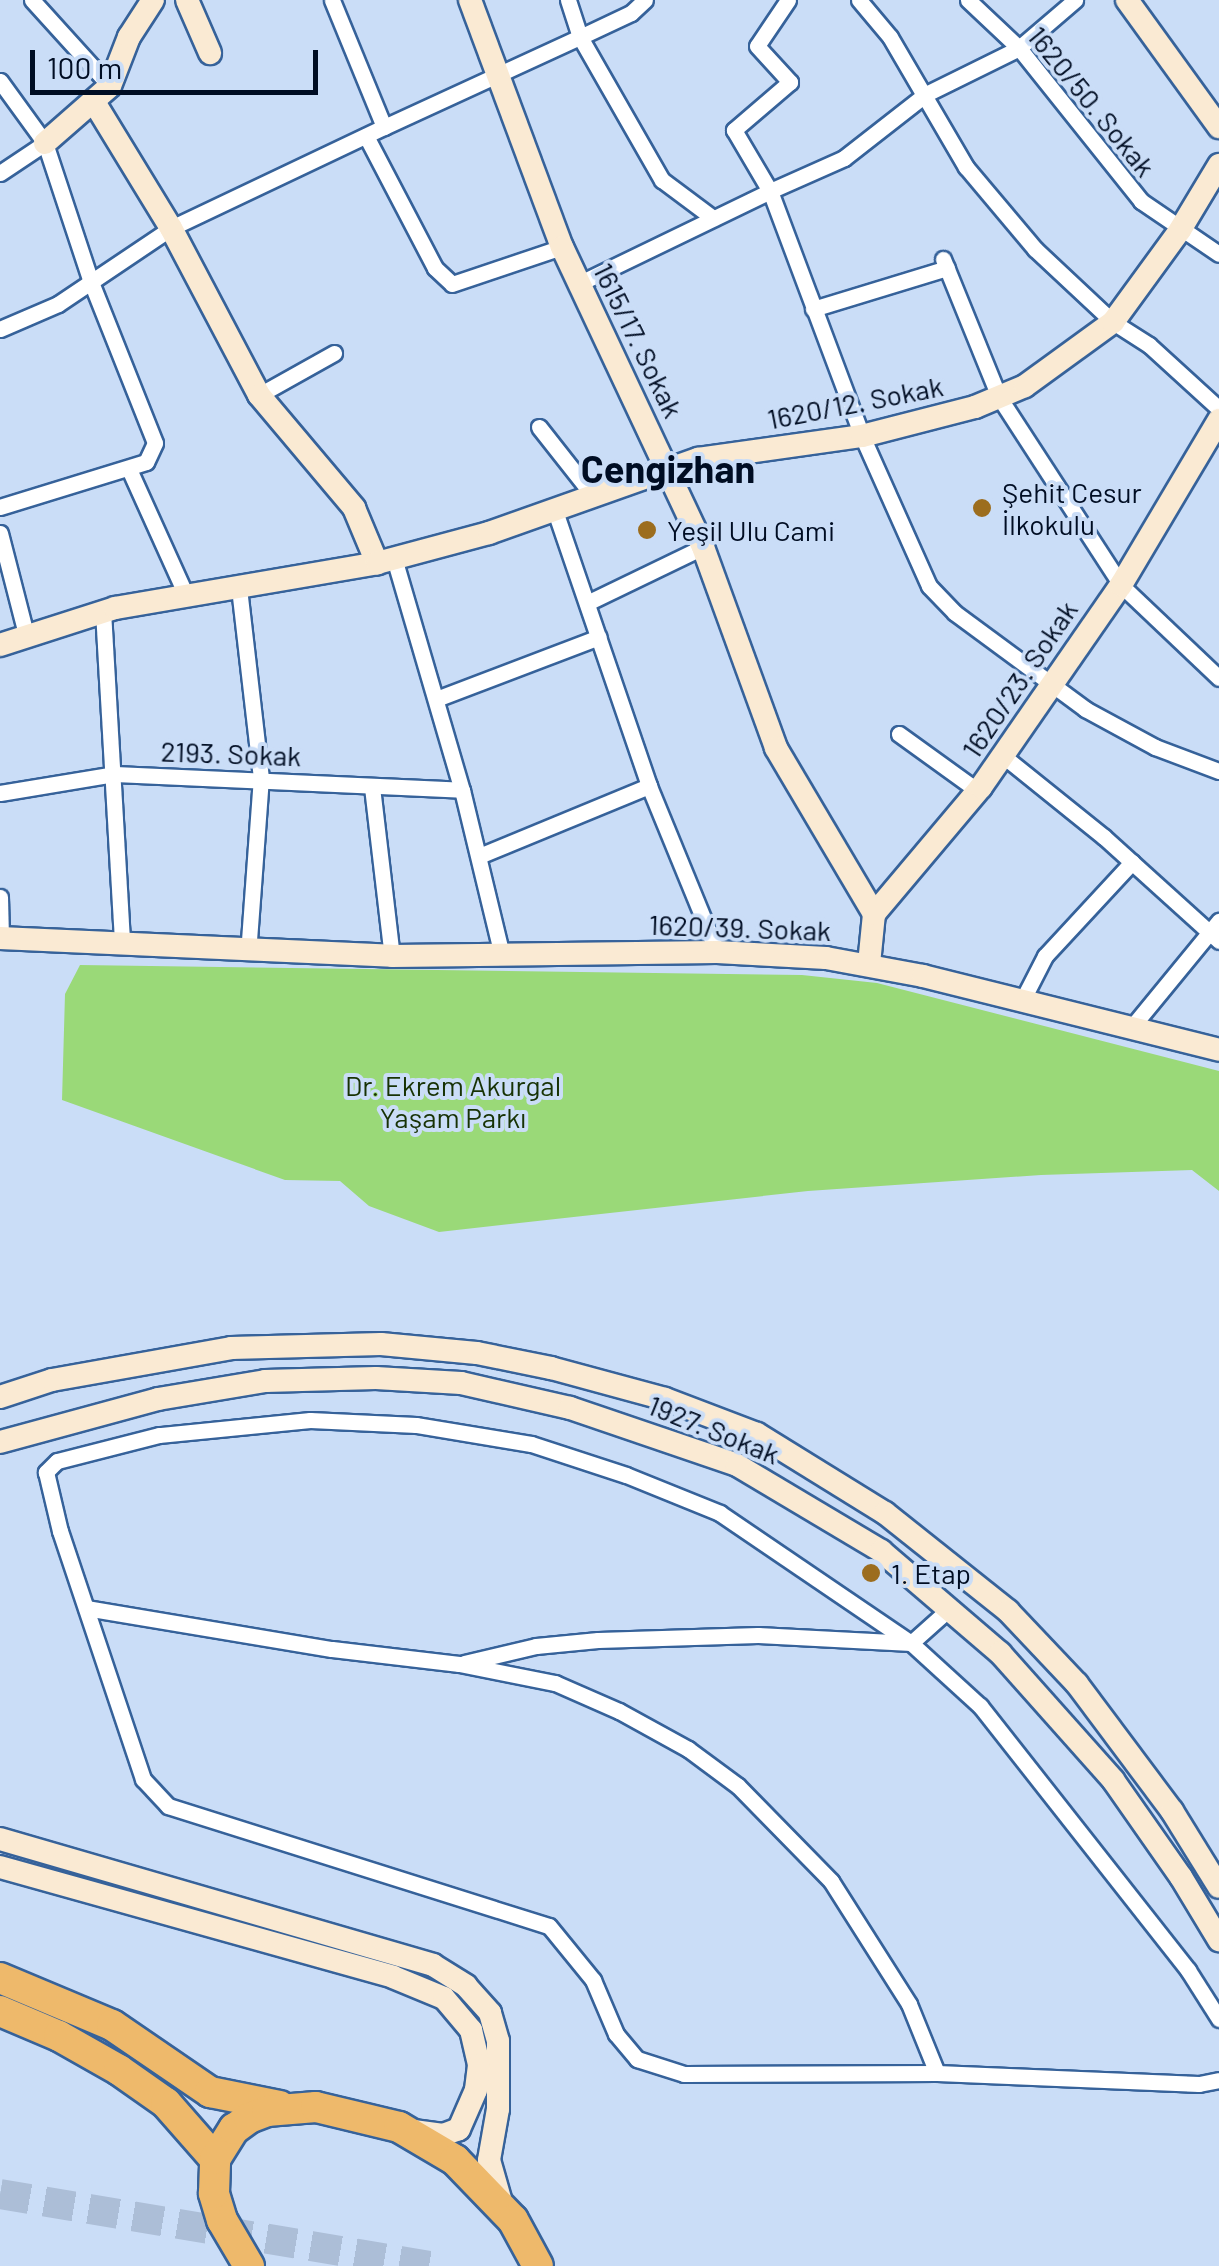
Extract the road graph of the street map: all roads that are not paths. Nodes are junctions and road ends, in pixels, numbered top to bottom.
1 (32, 0) edge
2 (153, 0) edge
3 (187, 0) edge
4 (332, 0) edge
5 (470, 0) edge
6 (568, 0) edge
7 (644, 0) edge
8 (788, 0) edge
9 (859, 0) edge
10 (968, 0) edge
11 (1075, 0) edge
12 (1127, 0) edge
13 (580, 38) junction
14 (1019, 48) junction
15 (210, 53) dead end
16 (500, 77) junction
17 (0, 81) edge
18 (102, 94) junction
19 (926, 94) junction
20 (384, 127) junction
21 (1219, 127) edge
22 (366, 136) junction
23 (44, 143) junction
24 (1219, 165) edge
25 (0, 173) edge
26 (770, 191) junction
27 (712, 218) junction
28 (171, 228) junction
29 (1180, 230) junction
30 (562, 247) junction
31 (1219, 254) edge
32 (91, 282) junction
33 (578, 284) junction
34 (814, 309) junction
35 (1112, 322) junction
36 (0, 329) edge
37 (334, 354) dead end
38 (259, 394) junction
39 (999, 397) junction
40 (1219, 409) edge
41 (1219, 420) edge
42 (539, 427) dead end
43 (862, 436) junction
44 (129, 468) junction
45 (668, 469) junction
46 (594, 497) junction
47 (0, 508) edge
48 (555, 511) junction
49 (0, 533) edge
50 (703, 546) junction
51 (386, 560) junction
52 (1121, 585) junction
53 (239, 588) junction
54 (186, 596) junction
55 (589, 602) junction
56 (103, 611) junction
57 (26, 634) junction
58 (599, 637) junction
59 (0, 645) edge
60 (1219, 678) edge
61 (1050, 684) junction
62 (436, 698) junction
63 (899, 734) dead end
64 (1002, 756) junction
65 (1219, 771) edge
66 (115, 774) junction
67 (262, 778) junction
68 (372, 786) junction
69 (648, 786) junction
70 (462, 790) junction
71 (978, 792) junction
72 (0, 793) edge
73 (479, 856) junction
74 (1132, 862) junction
75 (0, 898) edge
76 (874, 914) junction
77 (1216, 931) edge
78 (0, 938) edge
79 (122, 941) junction
80 (248, 952) junction
81 (717, 952) junction
82 (502, 955) junction
83 (392, 956) junction
84 (869, 964) junction
85 (1022, 1001) junction
86 (1130, 1028) junction
87 (1219, 1050) edge
88 (0, 1398) edge
89 (0, 1442) edge
90 (86, 1608) junction
91 (949, 1609) junction
92 (911, 1643) junction
93 (459, 1664) junction
94 (0, 1840) edge
95 (0, 1867) edge
96 (1219, 1887) edge
97 (1219, 1940) edge
98 (0, 1978) edge
99 (0, 2011) edge
100 (1219, 2019) edge
101 (936, 2073) junction
102 (1219, 2080) edge
103 (288, 2108) junction
104 (398, 2128) junction
105 (215, 2160) junction
106 (504, 2210) junction
107 (249, 2266) edge
108 (538, 2266) edge

1 - 18 street
2 - 18 street
3 - 15 street
4 - 20 street
5 - 16 street, 1615/17. Sokak
6 - 13 street
7 - 13 street
8 - 26 street
9 - 19 street
10 - 14 street, 1620/50. Sokak
11 - 14 street
12 - 21 street
13 - 16 street
13 - 27 street
14 - 19 street
14 - 29 street, 1620/50. Sokak
16 - 20 street
16 - 30 street, 1615/17. Sokak
17 - 23 street
18 - 23 street
18 - 28 street
19 - 26 street
19 - 35 street
20 - 22 street
22 - 28 street
22 - 30 street
23 - 25 street
23 - 32 street
24 - 29 street, 1620/12. Sokak
26 - 27 street
26 - 34 street
27 - 33 street
28 - 32 street
28 - 38 street
29 - 31 street, 1620/50. Sokak
29 - 35 street, 1620/12. Sokak
30 - 33 street, 1615/17. Sokak
32 - 36 street
32 - 44 street
33 - 45 street, 1615/17. Sokak
34 - 39 street
34 - 43 street
35 - 39 street, 1620/12. Sokak
35 - 40 street
37 - 38 street
38 - 51 street
39 - 43 street, 1620/12. Sokak
39 - 52 street
41 - 52 street, 1620/23. Sokak
42 - 46 street
43 - 45 street, 1620/12. Sokak
43 - 61 street
44 - 47 street
44 - 54 street
45 - 46 street, 1620/12. Sokak
45 - 50 street, 1615/17. Sokak
46 - 48 street, 1620/12. Sokak
48 - 51 street, 1620/12. Sokak
48 - 55 street
49 - 57 street
50 - 55 street
50 - 76 street, 1615/17. Sokak
51 - 53 street, 1620/12. Sokak
51 - 62 street
52 - 60 street
52 - 61 street, 1620/23. Sokak
53 - 54 street, 1620/12. Sokak
53 - 67 street
54 - 56 street, 1620/12. Sokak
55 - 58 street
56 - 57 street, 1620/12. Sokak
56 - 66 street
57 - 59 street, 1620/12. Sokak
58 - 62 street
58 - 69 street
61 - 64 street, 1620/23. Sokak
61 - 65 street
62 - 70 street
63 - 71 street
64 - 71 street, 1620/23. Sokak
64 - 74 street
66 - 67 street, 2193. Sokak
66 - 72 street, 2193. Sokak
66 - 79 street
67 - 68 street, 2193. Sokak
67 - 80 street
68 - 70 street, 2193. Sokak
68 - 83 street
69 - 73 street
69 - 81 street
70 - 73 street
71 - 76 street, 1620/23. Sokak
73 - 82 street
74 - 77 street
74 - 85 street
75 - 78 street
76 - 84 street
77 - 86 street
78 - 79 street, 1620/39. Sokak
79 - 80 street, 1620/39. Sokak
80 - 83 street, 1620/39. Sokak
81 - 82 street, 1620/39. Sokak
81 - 84 street, 1620/39. Sokak
82 - 83 street, 1620/39. Sokak
84 - 85 street, 1620/39. Sokak
85 - 86 street, 1620/39. Sokak
86 - 87 street, 1620/39. Sokak
88 - 96 street, 1927. Sokak
89 - 91 street, 1927. Sokak
90 - 92 street
90 - 93 street
90 - 101 street
91 - 92 street
91 - 97 street, 1927. Sokak
92 - 93 street
92 - 100 street
93 - 101 street
94 - 106 street
95 - 104 street
98 - 103 highway
99 - 105 highway
101 - 102 street
103 - 104 highway
103 - 105 highway
104 - 106 highway
105 - 107 highway
106 - 108 highway

